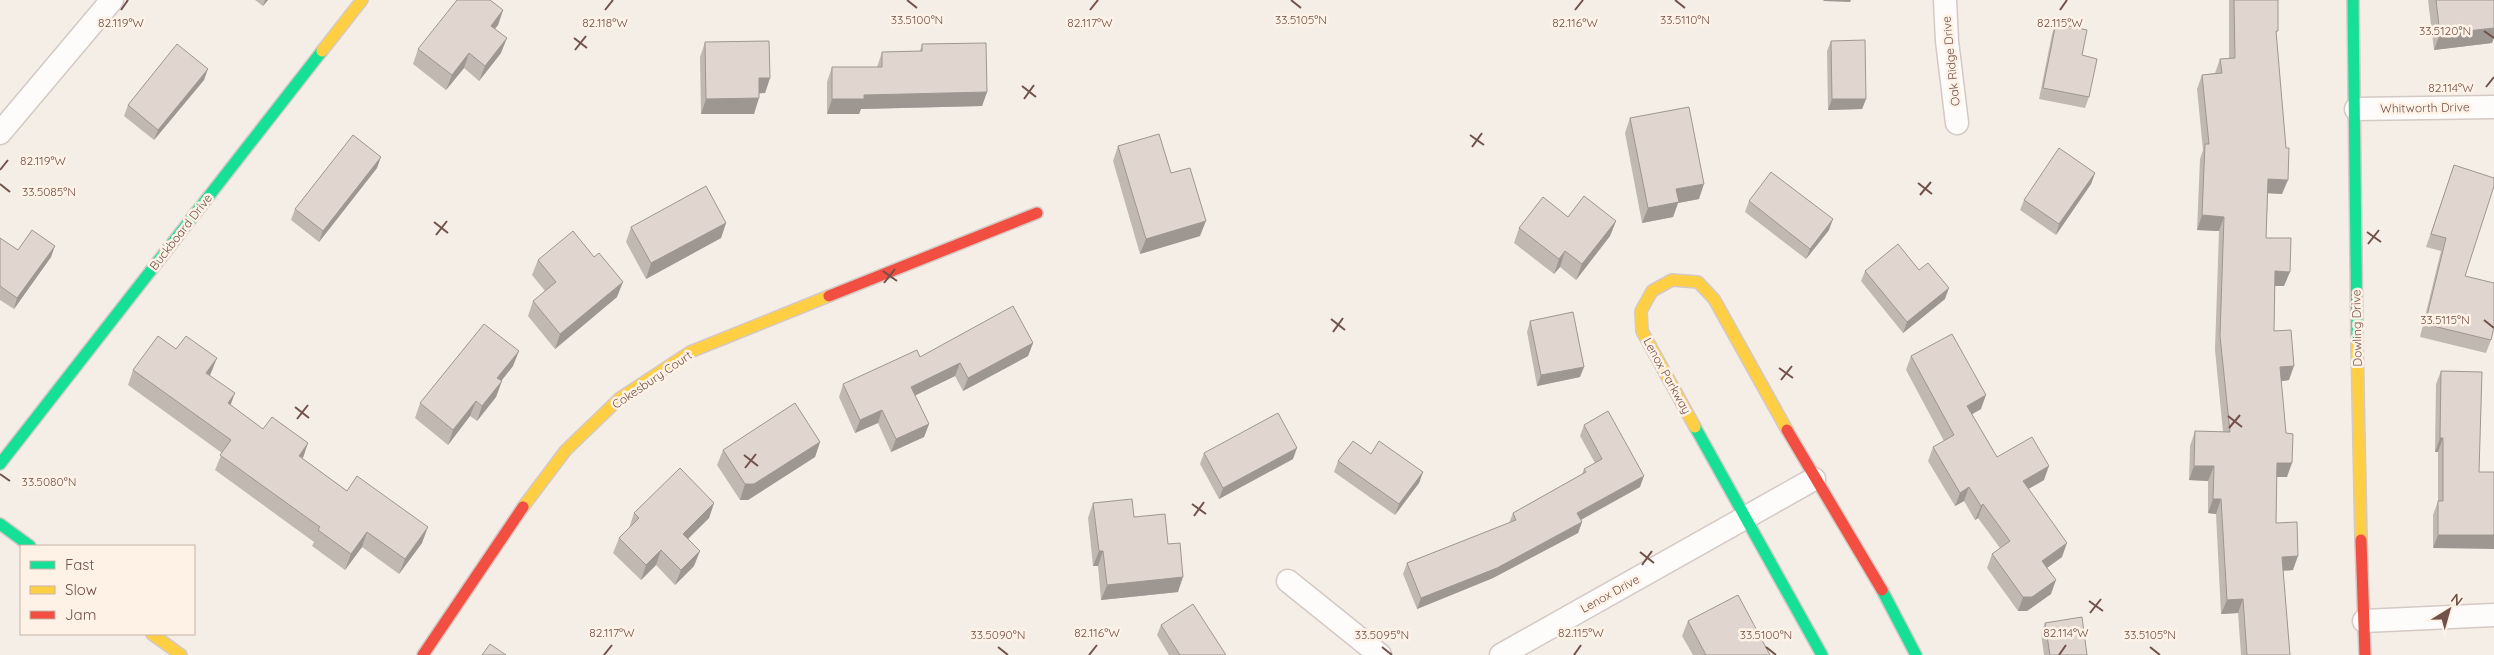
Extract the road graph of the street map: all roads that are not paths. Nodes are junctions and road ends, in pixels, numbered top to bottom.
1 (112, 0) edge
2 (362, 0) edge
3 (1945, 0) edge
4 (2353, 0) edge
5 (2494, 107) edge
6 (2356, 109) junction
7 (1957, 123) dead end
8 (0, 132) edge
9 (1037, 213) dead end
10 (0, 464) edge
11 (1814, 479) junction
12 (1745, 519) junction
13 (0, 524) edge
14 (29, 545) edge
15 (1288, 581) dead end
16 (2494, 615) edge
17 (2364, 621) junction
18 (153, 635) edge
19 (181, 655) edge
20 (423, 655) edge
21 (1380, 655) edge
22 (1501, 655) edge
23 (1822, 655) edge
24 (1916, 655) edge
25 (2365, 655) edge

1 - 8 street
2 - 10 street, Buckboard Drive
3 - 7 street, Oak Ridge Drive
4 - 6 street, Dowling Drive
5 - 6 street, Whitworth Drive
6 - 17 street, Dowling Drive
9 - 20 street, Cokesbury Court
11 - 12 street
11 - 12 street, Lenox Parkway
11 - 24 street, Lenox Parkway
12 - 22 street, Lenox Drive
12 - 23 street, Lenox Parkway
13 - 14 street
15 - 21 street
16 - 17 street
17 - 25 street, Dowling Drive
18 - 19 street

